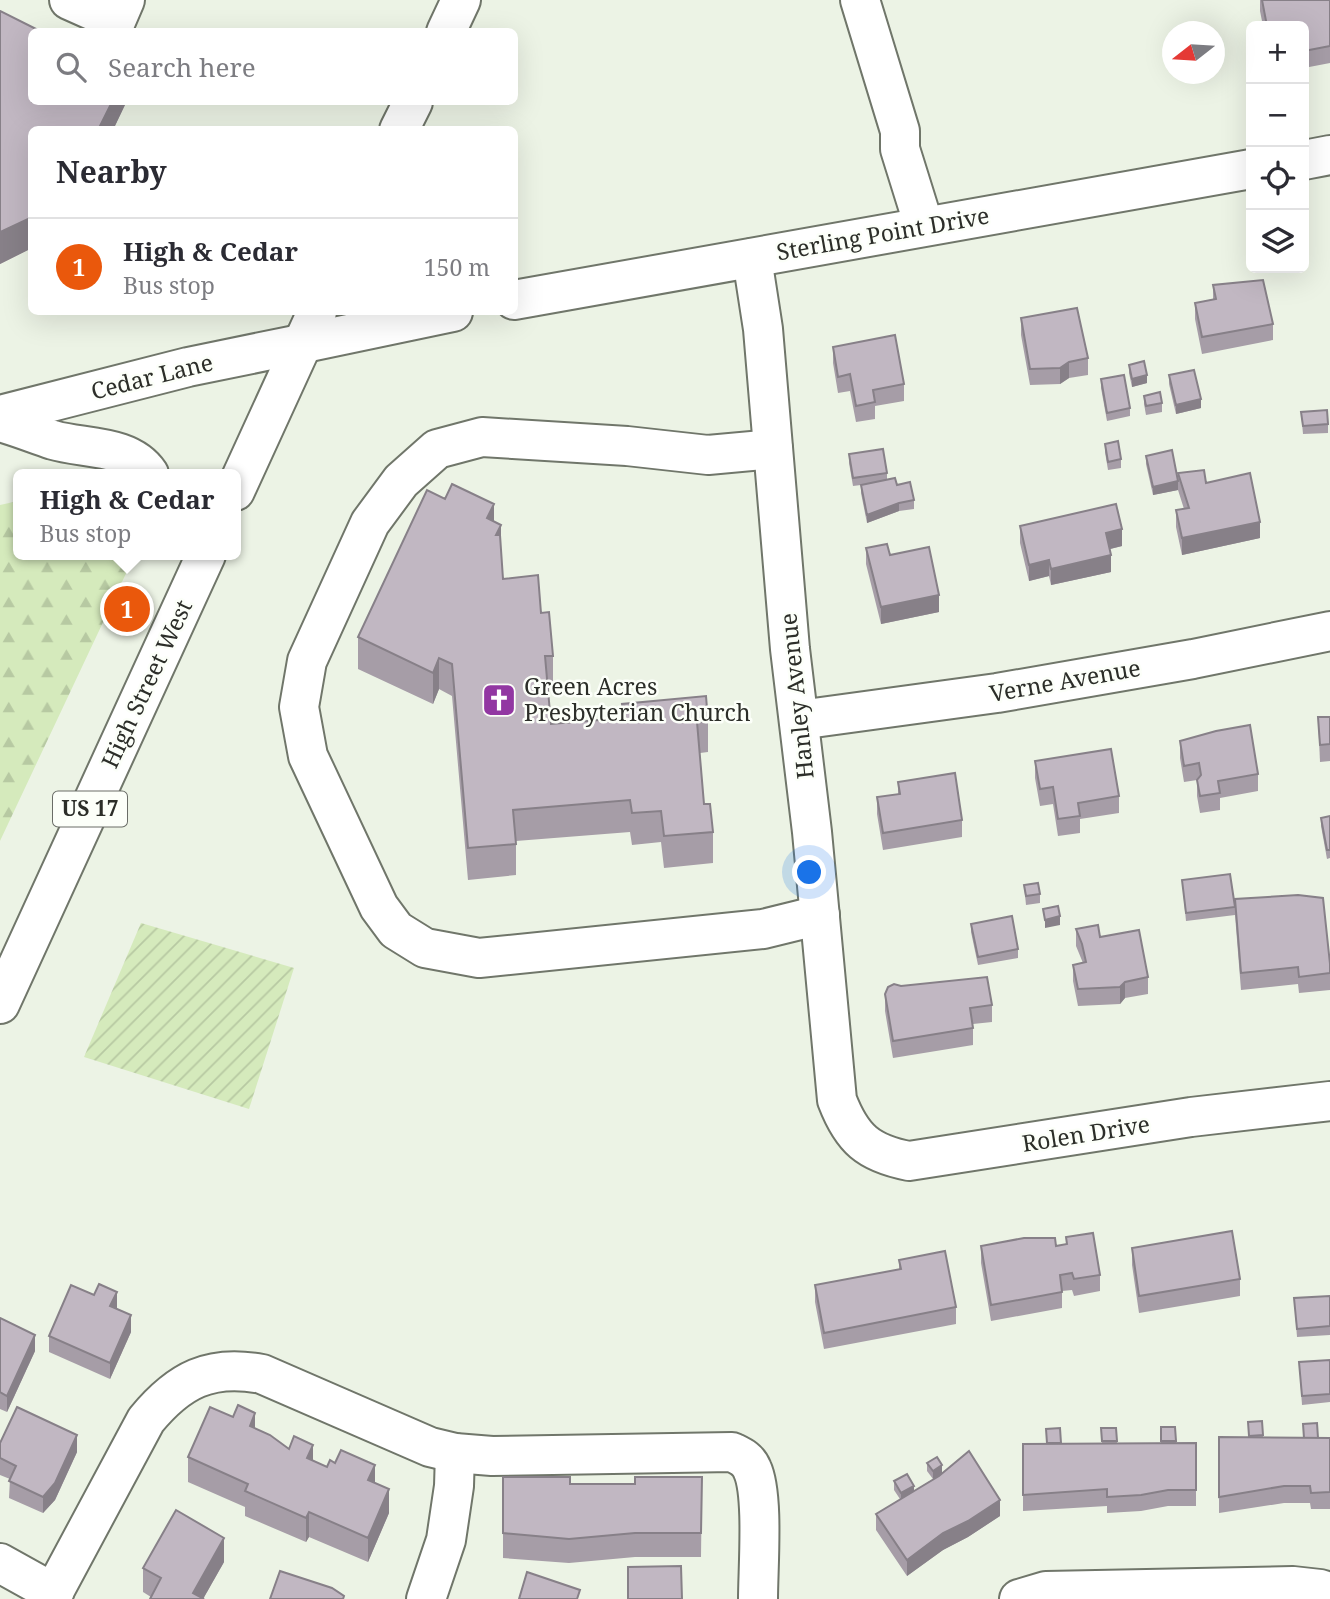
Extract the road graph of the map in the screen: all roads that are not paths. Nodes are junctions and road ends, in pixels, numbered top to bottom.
1 (69, 0) edge
2 (125, 0) edge
3 (461, 0) edge
4 (860, 0) edge
5 (448, 28) edge
6 (412, 105) edge
7 (401, 126) edge
8 (1330, 155) edge
9 (1309, 159) edge
10 (1246, 170) edge
11 (924, 226) junction
12 (752, 258) junction
13 (518, 299) edge
14 (425, 315) edge
15 (311, 327) edge
16 (0, 415) edge
17 (0, 422) edge
18 (773, 449) junction
19 (143, 469) edge
20 (241, 480) edge
21 (177, 560) edge
22 (204, 560) edge
23 (179, 613) junction
24 (1330, 631) edge
25 (799, 720) junction
26 (820, 915) junction
27 (0, 1004) edge
28 (1330, 1101) edge
29 (851, 1130) joint
30 (455, 1453) junction
31 (0, 1563) edge
32 (1330, 1592) edge
33 (52, 1596) edge
34 (426, 1599) edge
35 (758, 1599) edge
36 (1019, 1599) edge

1 - 2 street
3 - 5 street
4 - 11 street
6 - 7 street
8 - 9 street
10 - 11 street, Sterling Point Drive
11 - 12 street, Sterling Point Drive
12 - 13 street, Sterling Point Drive
12 - 18 street, Hanley Avenue
14 - 15 street
15 - 16 street, Cedar Lane
15 - 20 street
17 - 19 street
18 - 25 street, Hanley Avenue
18 - 26 street
21 - 23 street
22 - 23 street, High Street West / US 17
23 - 27 street, High Street West / US 17
24 - 25 street, Verne Avenue
25 - 26 street, Hanley Avenue
26 - 29 street, Hanley Avenue
28 - 29 street, Rolen Drive
30 - 33 street
30 - 34 street
30 - 35 street
31 - 33 street
32 - 36 street

